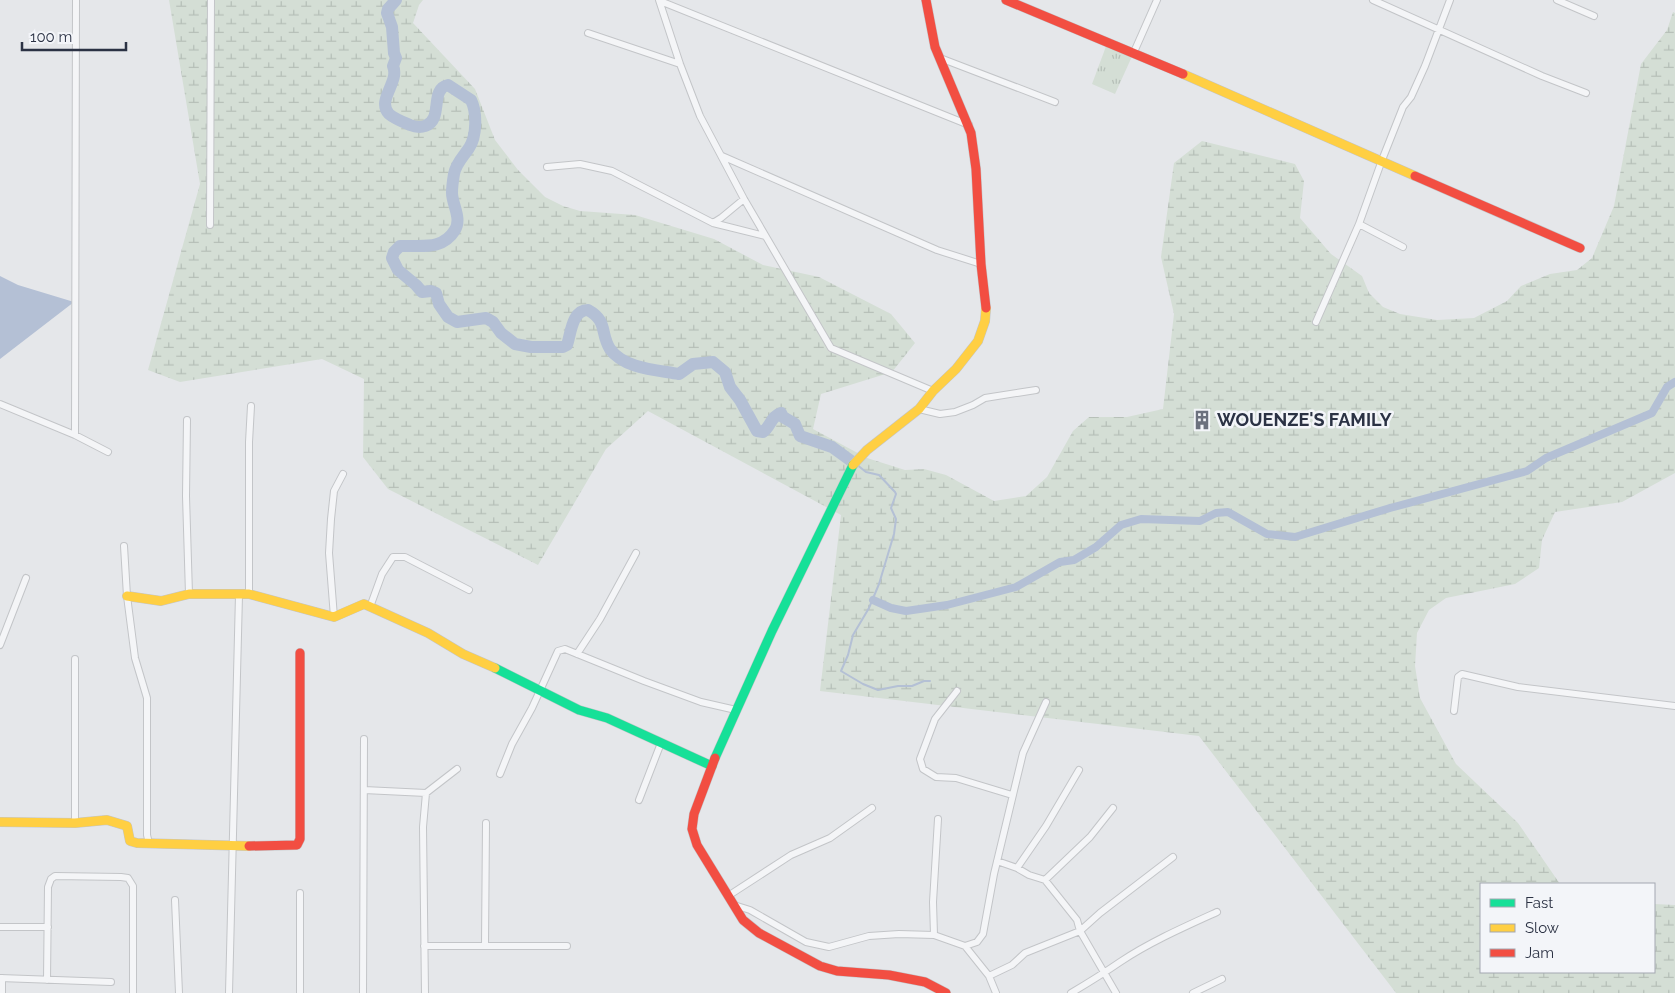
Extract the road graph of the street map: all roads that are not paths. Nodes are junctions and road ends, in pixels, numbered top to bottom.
1 (76, 0) edge
2 (211, 0) edge
3 (926, 0) edge
4 (1006, 0) edge
5 (1157, 0) edge
6 (1373, 0) edge
7 (1450, 0) edge
8 (1557, 0) edge
9 (659, 1) edge
10 (1594, 16) dead end
11 (1439, 29) junction
12 (588, 33) dead end
13 (1134, 52) junction
14 (940, 58) junction
15 (680, 64) junction
16 (1586, 93) dead end
17 (1055, 102) dead end
18 (969, 125) junction
19 (722, 156) junction
20 (1382, 160) junction
21 (547, 167) dead end
22 (744, 200) junction
23 (713, 223) junction
24 (1360, 224) junction
25 (210, 225) dead end
26 (765, 236) junction
27 (1403, 247) dead end
28 (1580, 248) dead end
29 (981, 264) junction
30 (1316, 322) dead end
31 (1036, 390) dead end
32 (933, 391) junction
33 (0, 404) edge
34 (251, 406) dead end
35 (919, 409) junction
36 (187, 420) dead end
37 (74, 435) junction
38 (108, 452) dead end
39 (343, 474) dead end
40 (124, 546) dead end
41 (636, 553) dead end
42 (26, 578) dead end
43 (469, 590) dead end
44 (189, 594) junction
45 (249, 594) junction
46 (239, 595) junction
47 (127, 596) junction
48 (370, 606) junction
49 (334, 617) junction
50 (0, 645) edge
51 (300, 653) dead end
52 (577, 654) junction
53 (75, 659) dead end
54 (539, 690) junction
55 (957, 691) dead end
56 (1046, 702) dead end
57 (1675, 706) edge
58 (736, 710) junction
59 (1454, 711) dead end
60 (364, 739) dead end
61 (661, 743) junction
62 (712, 766) junction
63 (458, 769) dead end
64 (1079, 770) dead end
65 (500, 774) dead end
66 (364, 790) junction
67 (426, 793) junction
68 (1012, 796) junction
69 (639, 800) dead end
70 (872, 808) dead end
71 (1113, 808) dead end
72 (938, 819) dead end
73 (0, 822) edge
74 (486, 822) dead end
75 (74, 823) junction
76 (149, 843) junction
77 (232, 846) junction
78 (1172, 857) dead end
79 (997, 861) junction
80 (1017, 868) junction
81 (1045, 880) junction
82 (300, 893) dead end
83 (175, 900) dead end
84 (730, 900) junction
85 (1216, 912) dead end
86 (0, 927) edge
87 (48, 927) junction
88 (1080, 931) junction
89 (934, 936) junction
90 (485, 945) junction
91 (424, 946) junction
92 (567, 946) dead end
93 (965, 946) junction
94 (1104, 974) junction
95 (989, 976) junction
96 (1, 978) edge
97 (1222, 979) dead end
98 (47, 980) junction
99 (111, 982) dead end
100 (2, 993) edge
101 (133, 993) edge
102 (179, 993) edge
103 (229, 993) edge
104 (300, 993) edge
105 (363, 993) edge
106 (425, 993) edge
107 (946, 993) edge
108 (996, 993) edge
109 (1071, 993) edge
110 (1116, 993) edge
111 (1194, 993) edge

1 - 37 street
2 - 25 street
3 - 14 street
4 - 13 street
5 - 13 street
6 - 11 street
7 - 11 street
8 - 10 street
9 - 15 street
9 - 18 street
11 - 16 street
11 - 20 street
12 - 15 street
13 - 20 street
14 - 17 street
14 - 18 street
15 - 19 street
18 - 29 street
19 - 22 street
19 - 29 street
20 - 24 street
20 - 28 street
21 - 23 street
22 - 23 street
22 - 26 street
23 - 26 street
24 - 27 street
24 - 30 street
26 - 32 street
29 - 32 street
31 - 35 street
32 - 35 street
33 - 37 street
34 - 45 street
35 - 58 street
36 - 44 street
37 - 38 street
39 - 49 street
40 - 47 street
41 - 52 street
42 - 50 street
43 - 48 street
44 - 46 street
44 - 47 street
45 - 46 street
45 - 49 street
46 - 77 street
47 - 76 street
48 - 49 street
48 - 54 street
51 - 77 street
52 - 54 street
52 - 58 street
53 - 75 street
54 - 61 street
54 - 65 street
55 - 68 street
56 - 68 street
57 - 59 street
58 - 62 street
60 - 66 street
61 - 62 street
61 - 69 street
62 - 84 street
63 - 67 street
64 - 80 street
66 - 67 street
66 - 105 street
67 - 91 street
68 - 79 street
70 - 84 street
71 - 81 street
72 - 89 street
73 - 75 street
74 - 90 street
75 - 76 street
76 - 77 street
77 - 103 street
78 - 88 street
79 - 80 street
79 - 93 street
80 - 81 street
81 - 88 street
82 - 104 street
83 - 102 street
84 - 89 street
84 - 107 street
85 - 94 street
86 - 87 street
87 - 98 street
87 - 101 street
88 - 94 street
88 - 95 street
89 - 93 street
90 - 91 street
90 - 92 street
91 - 106 street
93 - 95 street
94 - 109 street
94 - 110 street
95 - 108 street
96 - 98 street
96 - 100 street
97 - 111 street
98 - 99 street

